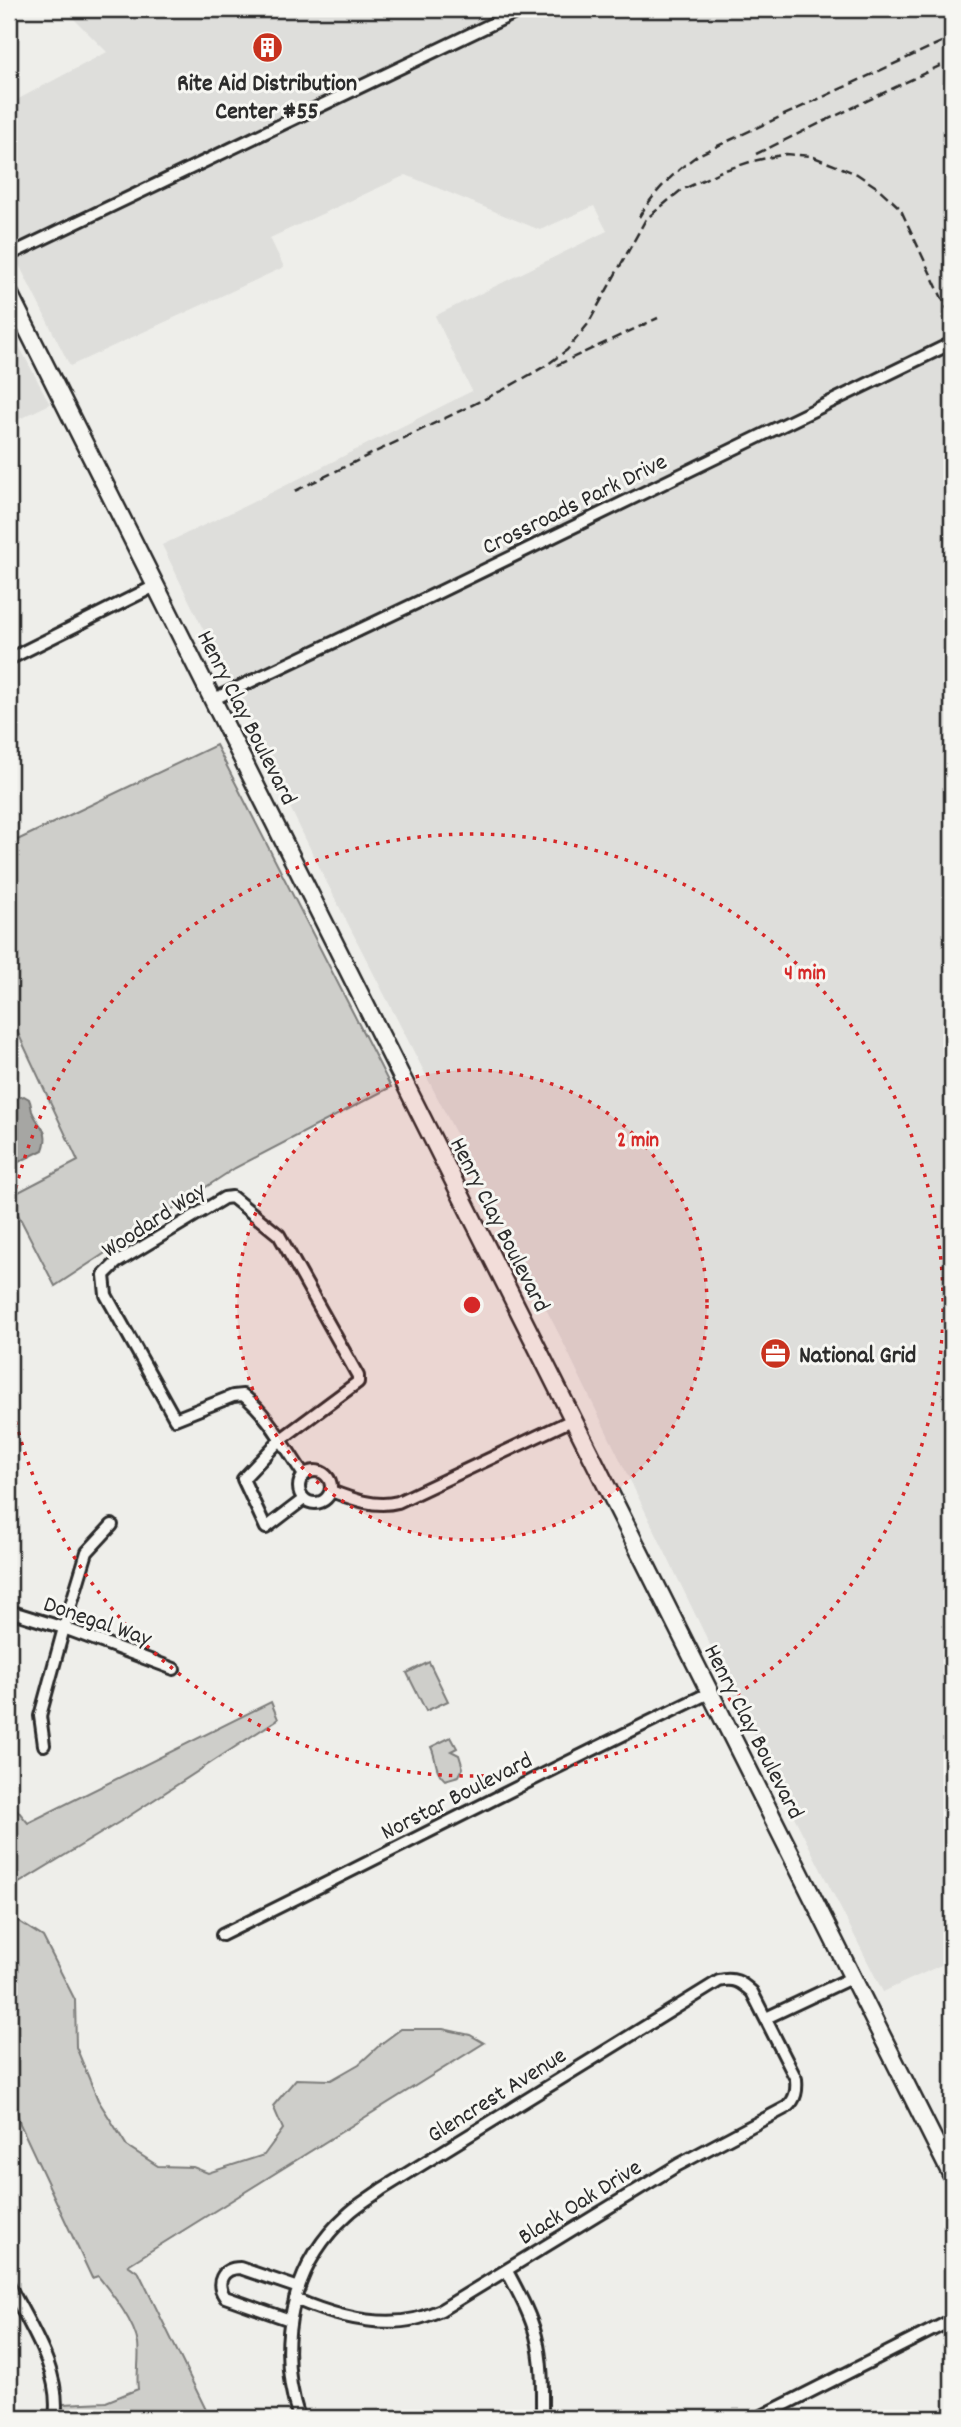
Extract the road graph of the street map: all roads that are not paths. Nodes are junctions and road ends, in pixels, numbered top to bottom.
1 (523, 9) edge
2 (9, 255) edge
3 (9, 293) edge
4 (952, 343) edge
5 (156, 585) junction
6 (9, 659) edge
7 (214, 699) junction
8 (574, 1419) junction
9 (280, 1440) junction
10 (304, 1475) junction
11 (331, 1491) junction
12 (303, 1499) junction
13 (112, 1525) dead end
14 (9, 1611) edge
15 (64, 1628) junction
16 (174, 1669) dead end
17 (711, 1692) junction
18 (44, 1745) dead end
19 (222, 1935) dead end
20 (853, 1977) junction
21 (766, 2018) junction
22 (951, 2172) edge
23 (506, 2271) junction
24 (9, 2285) edge
25 (299, 2288) junction
26 (295, 2300) junction
27 (290, 2320) junction
28 (952, 2320) edge
29 (55, 2418) edge
30 (299, 2418) edge
31 (542, 2418) edge
32 (759, 2418) edge

1 - 2 street
3 - 5 main road, Henry Clay Boulevard
4 - 7 street, Crossroads Park Drive
5 - 6 street
5 - 7 main road, Henry Clay Boulevard
7 - 8 main road, Henry Clay Boulevard
8 - 11 street
8 - 17 main road, Henry Clay Boulevard
9 - 9 street, Woodard Way
9 - 10 street, Woodard Way
9 - 12 street, Woodard Way
10 - 11 street
10 - 12 street
11 - 12 street, Woodard Way
13 - 15 street
14 - 15 street, Donegal Way
15 - 16 street, Donegal Way
15 - 18 street
17 - 19 street, Norstar Boulevard
17 - 20 main road, Henry Clay Boulevard
20 - 21 street
20 - 22 main road, Henry Clay Boulevard
21 - 23 street, Black Oak Drive
21 - 25 street, Glencrest Avenue
23 - 26 street, Black Oak Drive
23 - 31 street
24 - 29 street
25 - 26 street, Glencrest Avenue
25 - 27 street
26 - 27 street, Glencrest Avenue
27 - 30 street, Glencrest Avenue
28 - 32 street

